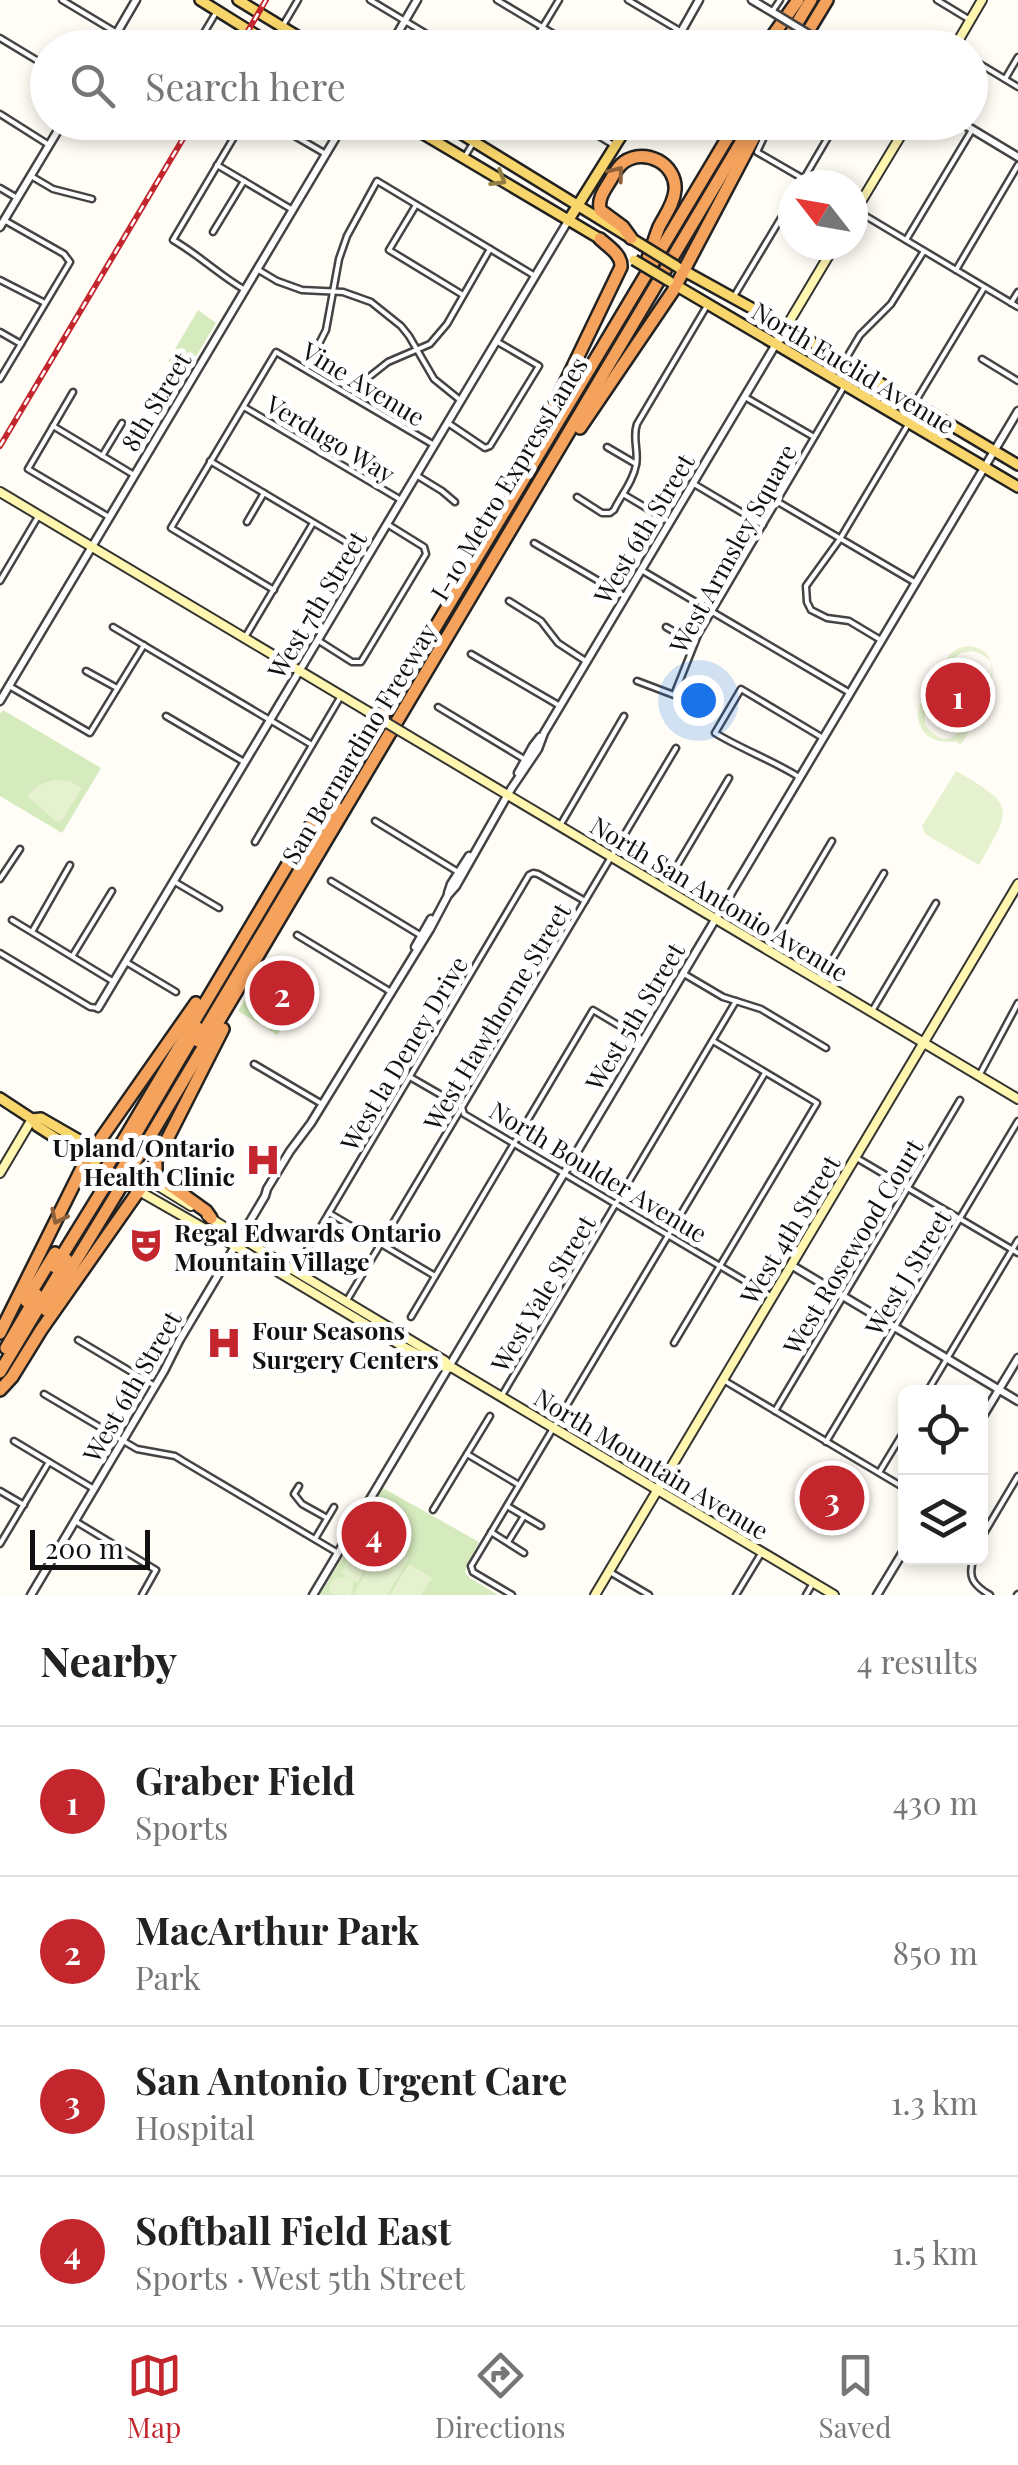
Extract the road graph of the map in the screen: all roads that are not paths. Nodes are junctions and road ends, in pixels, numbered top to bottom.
1 (62, 0) edge
2 (136, 0) edge
3 (200, 0) edge
4 (298, 0) edge
5 (370, 0) edge
6 (418, 0) edge
7 (497, 0) edge
8 (559, 0) edge
9 (628, 0) edge
10 (700, 0) edge
11 (752, 0) edge
12 (780, 0) edge
13 (801, 0) edge
14 (811, 0) edge
15 (823, 0) edge
16 (936, 0) edge
17 (982, 0) edge
18 (238, 2) edge
19 (217, 11) junction
20 (773, 13) junction
21 (970, 20) junction
22 (405, 21) junction
23 (282, 26) junction
24 (543, 27) junction
25 (114, 30) edge
26 (118, 30) edge
27 (206, 30) edge
28 (251, 30) edge
29 (280, 30) edge
30 (289, 30) edge
31 (400, 30) edge
32 (420, 30) edge
33 (541, 30) edge
34 (548, 30) edge
35 (678, 30) edge
36 (682, 30) edge
37 (778, 30) edge
38 (787, 30) edge
39 (790, 30) edge
40 (793, 30) edge
41 (802, 30) edge
42 (813, 30) edge
43 (964, 30) edge
44 (0, 38) edge
45 (30, 56) edge
46 (1018, 57) edge
47 (988, 69) edge
48 (1005, 79) junction
49 (1018, 87) edge
50 (0, 114) edge
51 (30, 133) edge
52 (988, 139) edge
53 (41, 140) edge
54 (52, 140) edge
55 (233, 140) edge
56 (302, 140) edge
57 (334, 140) edge
58 (434, 140) edge
59 (471, 140) edge
60 (605, 140) edge
61 (619, 140) edge
62 (718, 140) edge
63 (726, 140) edge
64 (739, 140) edge
65 (740, 140) edge
66 (752, 140) edge
67 (763, 140) edge
68 (826, 140) edge
69 (898, 140) edge
70 (966, 140) edge
71 (474, 142) junction
72 (49, 145) junction
73 (615, 146) junction
74 (326, 154) junction
75 (1018, 157) edge
76 (464, 158) junction
77 (218, 166) junction
78 (1018, 166) edge
79 (784, 170) edge
80 (809, 170) edge
81 (30, 176) junction
82 (244, 181) junction
83 (0, 188) edge
84 (868, 188) edge
85 (17, 198) junction
86 (92, 199) dead end
87 (416, 205) junction
88 (579, 205) junction
89 (292, 210) junction
90 (868, 219) edge
91 (568, 220) junction
92 (2, 223) edge
93 (778, 223) edge
94 (214, 232) dead end
95 (600, 239) junction
96 (906, 240) junction
97 (637, 242) junction
98 (490, 249) junction
99 (924, 250) junction
100 (826, 260) edge
101 (640, 261) junction
102 (257, 269) junction
103 (680, 269) junction
104 (956, 270) junction
105 (535, 276) junction
106 (0, 280) edge
107 (672, 283) junction
108 (985, 287) junction
109 (245, 290) junction
110 (334, 292) junction
111 (1018, 292) edge
112 (464, 295) junction
113 (733, 298) junction
114 (45, 303) junction
115 (1011, 303) junction
116 (708, 304) junction
117 (1018, 307) edge
118 (786, 327) junction
119 (0, 332) edge
120 (496, 341) junction
121 (21, 344) junction
122 (776, 344) junction
123 (418, 350) junction
124 (982, 360) dead end
125 (844, 362) junction
126 (306, 369) junction
127 (0, 378) edge
128 (1018, 381) edge
129 (845, 385) junction
130 (890, 389) junction
131 (73, 392) dead end
132 (745, 396) junction
133 (352, 397) junction
134 (461, 401) junction
135 (914, 404) junction
136 (880, 406) junction
137 (244, 407) junction
138 (1018, 411) edge
139 (448, 422) junction
140 (122, 423) dead end
141 (910, 423) junction
142 (53, 426) junction
143 (814, 437) junction
144 (434, 446) junction
145 (607, 446) dead end
146 (102, 456) junction
147 (989, 459) junction
148 (210, 462) junction
149 (552, 462) junction
150 (636, 464) junction
151 (526, 465) junction
152 (1018, 466) edge
153 (134, 475) junction
154 (416, 475) junction
155 (693, 484) junction
156 (1018, 488) edge
157 (0, 492) edge
158 (264, 493) junction
159 (623, 494) junction
160 (576, 497) dead end
161 (401, 500) junction
162 (777, 501) junction
163 (454, 502) dead end
164 (40, 515) junction
165 (109, 517) junction
166 (247, 522) dead end
167 (670, 522) junction
168 (313, 523) junction
169 (387, 524) junction
170 (763, 525) junction
171 (840, 539) junction
172 (534, 543) dead end
173 (91, 547) junction
174 (0, 556) edge
175 (368, 556) junction
176 (11, 563) junction
177 (642, 570) junction
178 (0, 581) edge
179 (916, 584) junction
180 (274, 590) junction
181 (626, 596) junction
182 (509, 602) dead end
183 (712, 611) junction
184 (113, 627) dead end
185 (666, 627) dead end
186 (244, 639) junction
187 (317, 640) junction
188 (882, 641) junction
189 (694, 644) junction
190 (144, 645) junction
191 (471, 654) dead end
192 (587, 662) junction
193 (86, 670) dead end
194 (299, 672) junction
195 (636, 680) dead end
196 (9, 685) junction
197 (117, 689) junction
198 (850, 694) junction
199 (341, 696) junction
200 (0, 701) edge
201 (560, 706) junction
202 (438, 707) dead end
203 (166, 716) dead end
204 (624, 716) dead end
205 (270, 720) junction
206 (822, 738) junction
207 (312, 746) junction
208 (676, 748) dead end
209 (527, 760) junction
210 (246, 763) junction
211 (800, 777) junction
212 (729, 778) dead end
213 (507, 794) junction
214 (375, 821) dead end
215 (560, 826) junction
216 (832, 841) dead end
217 (255, 842) dead end
218 (20, 848) dead end
219 (611, 856) junction
220 (70, 865) dead end
221 (460, 873) junction
222 (884, 873) dead end
223 (0, 879) edge
224 (331, 881) dead end
225 (174, 882) junction
226 (1018, 884) edge
227 (664, 888) junction
228 (112, 891) dead end
229 (584, 902) junction
230 (936, 904) dead end
231 (219, 908) dead end
232 (437, 913) junction
233 (257, 914) junction
234 (715, 919) junction
235 (12, 920) dead end
236 (32, 932) junction
237 (297, 935) dead end
238 (420, 935) junction
239 (767, 950) junction
240 (0, 953) edge
241 (259, 956) junction
242 (72, 957) junction
243 (411, 957) junction
244 (126, 962) junction
245 (683, 974) junction
246 (820, 981) junction
247 (114, 982) junction
248 (223, 986) junction
249 (390, 991) junction
250 (176, 992) dead end
251 (736, 1001) junction
252 (1018, 1003) edge
253 (219, 1006) junction
254 (98, 1008) joint
255 (872, 1012) junction
256 (190, 1025) junction
257 (643, 1040) junction
258 (713, 1041) junction
259 (923, 1043) junction
260 (826, 1048) dead end
261 (254, 1064) dead end
262 (764, 1072) junction
263 (410, 1076) junction
264 (979, 1076) junction
265 (0, 1098) edge
266 (1018, 1099) edge
267 (960, 1100) dead end
268 (169, 1104) junction
269 (322, 1104) junction
270 (462, 1108) junction
271 (32, 1119) junction
272 (1018, 1121) edge
273 (514, 1143) junction
274 (95, 1147) junction
275 (126, 1156) junction
276 (855, 1157) junction
277 (86, 1160) junction
278 (157, 1161) junction
279 (0, 1173) edge
280 (564, 1173) junction
281 (147, 1179) junction
282 (110, 1182) junction
283 (908, 1188) junction
284 (139, 1191) junction
285 (616, 1203) junction
286 (329, 1213) junction
287 (211, 1218) junction
288 (960, 1219) junction
289 (668, 1235) junction
290 (1018, 1240) edge
291 (238, 1242) junction
292 (381, 1244) junction
293 (1015, 1252) edge
294 (304, 1254) dead end
295 (791, 1265) junction
296 (720, 1266) junction
297 (44, 1270) junction
298 (435, 1276) junction
299 (842, 1296) junction
300 (772, 1297) junction
301 (52, 1300) junction
302 (346, 1305) junction
303 (411, 1317) dead end
304 (25, 1323) junction
305 (894, 1328) junction
306 (0, 1334) edge
307 (78, 1340) dead end
308 (674, 1343) dead end
309 (0, 1344) edge
310 (0, 1357) edge
311 (1018, 1358) edge
312 (947, 1359) junction
313 (449, 1366) junction
314 (0, 1372) edge
315 (723, 1380) junction
316 (930, 1385) edge
317 (155, 1386) junction
318 (0, 1388) edge
319 (1000, 1390) junction
320 (44, 1394) dead end
321 (501, 1397) junction
322 (1018, 1401) edge
323 (988, 1409) edge
324 (775, 1411) junction
325 (490, 1416) dead end
326 (554, 1428) junction
327 (14, 1441) dead end
328 (122, 1441) junction
329 (898, 1441) edge
330 (826, 1442) junction
331 (467, 1454) junction
332 (49, 1462) junction
333 (879, 1473) junction
334 (1018, 1476) edge
335 (898, 1484) edge
336 (518, 1485) junction
337 (299, 1486) dead end
338 (94, 1489) junction
339 (658, 1490) junction
340 (0, 1491) edge
341 (24, 1505) junction
342 (506, 1506) junction
343 (334, 1508) dead end
344 (433, 1510) dead end
345 (524, 1516) junction
346 (328, 1518) junction
347 (75, 1521) junction
348 (541, 1526) dead end
349 (988, 1527) edge
350 (491, 1532) junction
351 (315, 1539) junction
352 (508, 1542) junction
353 (0, 1544) edge
354 (524, 1552) dead end
355 (762, 1552) junction
356 (338, 1553) junction
357 (898, 1560) edge
358 (972, 1565) edge
359 (609, 1571) junction
360 (813, 1583) junction
361 (30, 1595) edge
362 (142, 1595) edge
363 (313, 1595) edge
364 (512, 1595) edge
365 (594, 1595) edge
366 (649, 1595) edge
367 (736, 1595) edge
368 (806, 1595) edge
369 (834, 1595) edge
370 (876, 1595) edge
371 (990, 1595) edge

1 - 25 street
2 - 26 street
3 - 19 main road
4 - 23 street
5 - 22 street
6 - 22 street
7 - 24 street
8 - 24 street
9 - 35 street
10 - 36 street
11 - 20 street
12 - 20 street
13 - 37 highway
13 - 38 highway
14 - 39 highway
15 - 41 highway
15 - 42 highway
16 - 21 street
17 - 21 main road
18 - 23 main road
19 - 27 street
19 - 28 main road
20 - 40 street, bridge
21 - 43 main road
22 - 31 street
22 - 32 street
23 - 29 street
23 - 30 main road
24 - 33 street
24 - 34 street
44 - 45 street
46 - 48 street
47 - 48 street
48 - 49 street
50 - 51 street
52 - 75 street
53 - 72 street
54 - 72 street
55 - 77 street
56 - 74 street
57 - 74 street, 8th Street
58 - 76 main road, North Euclid Avenue
59 - 71 main road, North Euclid Avenue
60 - 73 street
61 - 73 main road
62 - 101 highway, San Bernardino Freeway
63 - 248 highway, I-10 Metro ExpressLanes
64 - 253 highway, I-10 Metro ExpressLanes
65 - 149 highway, San Bernardino Freeway
66 - 103 highway
67 - 79 street
68 - 80 street
69 - 84 main road
70 - 96 street
71 - 76 street
71 - 88 main road, North Euclid Avenue
72 - 81 street
73 - 88 main road
74 - 89 street, 8th Street
76 -> 91 main road, North Euclid Avenue
77 - 82 street
77 - 109 street
78 - 104 street
81 - 85 street
81 - 86 street
82 - 89 street
82 - 94 street
83 - 85 street
85 - 92 street
87 - 98 street
87 - 110 street
87 - 112 street
88 - 91 main road
88 - 97 main road, North Euclid Avenue
89 - 102 street, 8th Street
90 - 96 street
91 - 95 main road, North Euclid Avenue
91 - 105 street, West 7th Street
92 - 114 street
93 - 113 street
95 - 101 main road, North Euclid Avenue
95 - 151 highway
96 - 99 street
97 -> 101 highway
97 - 103 main road, North Euclid Avenue, bridge
98 - 105 street
98 - 112 street
99 - 104 street
99 - 125 street
100 - 118 main road
101 - 107 main road, North Euclid Avenue, bridge
101 - 151 highway, San Bernardino Freeway
102 - 109 street, 8th Street
102 - 110 street
103 - 107 highway
103 - 113 main road, North Euclid Avenue
104 - 108 street
105 - 120 street, West 7th Street
106 - 114 street
107 - 116 main road, North Euclid Avenue
107 - 149 highway
108 - 115 street
108 - 135 street
109 - 153 street, 8th Street
110 - 123 street
110 - 126 street
111 - 115 street
112 - 123 street
113 - 118 main road, North Euclid Avenue
114 - 121 street
115 - 117 street
116 - 122 main road, North Euclid Avenue
116 - 150 street
118 - 122 main road
118 - 125 main road, North Euclid Avenue
119 - 121 street
120 - 134 street, West 7th Street
120 - 139 street
121 - 127 street
122 - 129 main road, North Euclid Avenue
122 - 132 street, West 6th Street
123 - 133 street
123 - 134 street
124 - 128 street
125 - 130 main road, North Euclid Avenue
126 - 133 street, Vine Avenue
126 - 137 street, Vine Avenue
129 - 136 main road, North Euclid Avenue
129 - 143 street, West Armsley Square
130 - 135 main road, North Euclid Avenue
130 - 136 main road
131 - 142 street
132 - 143 street
132 - 155 street, West 6th Street
133 - 144 street, Vine Avenue
134 - 139 street, West 7th Street
135 - 147 main road, North Euclid Avenue
136 - 141 main road, North Euclid Avenue
137 - 148 street
137 - 161 street, Verdugo Way
138 - 147 street, West 5th Street
139 - 144 street, West 7th Street
140 - 146 street
141 - 147 main road, North Euclid Avenue
141 - 171 street
142 - 146 street
142 - 165 street
143 - 162 street, West Armsley Square
144 - 154 street, West 7th Street
145 - 150 street
146 - 153 street
147 - 152 main road, North Euclid Avenue
147 - 156 main road, North Euclid Avenue
147 - 179 street, West 5th Street
148 - 158 street
148 - 180 street
149 - 241 highway, San Bernardino Freeway
150 - 159 street
151 - 233 highway, San Bernardino Freeway
153 - 165 street, 8th Street
154 - 161 street, West 7th Street
154 - 163 street
155 - 167 street, West 6th Street
155 - 170 street
157 - 164 main road, North San Antonio Avenue
158 - 166 street
158 - 168 street
159 - 160 street
159 - 167 street
161 - 169 street, West 7th Street
162 - 170 street, West Armsley Square
162 - 171 street
164 - 173 main road, North San Antonio Avenue
164 - 176 street
165 - 173 street, 8th Street
167 - 177 street, West 6th Street
168 - 175 street
168 - 180 street
169 - 175 street, West 7th Street
169 - 187 street
170 - 183 street, West Armsley Square
171 - 179 street
171 - 188 street
172 - 181 street
173 - 186 main road, North San Antonio Avenue
173 - 196 street, 8th Street
174 - 176 street
175 - 187 street, West 7th Street
176 - 178 street
177 - 181 street, West 6th Street
177 - 183 street
179 - 188 street, West 5th Street
180 - 186 street
181 - 192 street, West 6th Street
182 - 192 street
183 - 189 street, West Armsley Square
183 - 198 street
184 - 190 street
185 - 189 street
186 - 194 main road, North San Antonio Avenue
187 - 194 street, West 7th Street
188 - 198 street, West 5th Street
189 - 195 street, West Armsley Square
190 - 197 street
190 - 205 street
191 - 201 street
192 - 201 street, West 6th Street
193 - 197 street
194 - 199 main road, North San Antonio Avenue
194 - 205 street, West 7th Street
196 - 197 street
196 - 200 street, 8th Street
198 - 206 street, West 5th Street
199 - 207 street
199 - 213 main road, North San Antonio Avenue, bridge
201 - 209 street, West 6th Street
202 - 209 street
203 - 210 street
204 - 215 street
205 - 207 street
205 - 210 street, West 7th Street
206 - 211 street, West 5th Street
206 - 211 street
207 - 217 street
208 - 219 street, West Hawthorne Street
209 - 213 street, West 6th Street
210 - 225 street, West 7th Street
211 - 234 street, West 5th Street
212 - 227 street
213 - 215 main road, North San Antonio Avenue
213 - 221 street, West 6th Street
214 - 221 street
215 - 219 main road, North San Antonio Avenue
216 - 239 street
218 - 223 street
219 - 227 main road, North San Antonio Avenue
219 - 229 street, West Hawthorne Street
220 - 236 street
221 - 232 street, West 6th Street
222 - 246 street
224 - 238 street
225 - 231 street
225 - 244 street, West 7th Street
226 - 259 main road, West 4th Street
227 - 234 main road, North San Antonio Avenue
228 - 242 street
229 - 263 street, West la Deney Drive
229 - 270 street, West Hawthorne Street
230 - 255 street
232 - 238 street, West 6th Street
232 - 243 street, West 6th Street
233 - 256 highway, San Bernardino Freeway
233 - 274 highway
234 - 239 main road, North San Antonio Avenue
234 - 245 street, West 5th Street
235 - 236 street
236 - 242 street
237 - 249 street
238 - 243 street, West 6th Street
239 - 246 main road, North San Antonio Avenue
240 - 254 street
241 - 268 highway, San Bernardino Freeway
241 - 278 highway
242 - 247 street
243 - 249 street, West 6th Street
244 - 247 street, West 7th Street
244 - 250 street
245 - 251 street
245 - 257 street, West 5th Street
246 - 255 main road, North San Antonio Avenue
247 - 254 street, West 7th Street
248 - 256 highway
248 - 275 highway, I-10 Metro ExpressLanes
249 - 269 street, West 6th Street
251 - 258 street, West Yale Street
251 - 260 street
252 - 264 street
253 - 268 highway
253 - 275 highway, I-10 Metro ExpressLanes
255 - 259 main road, North San Antonio Avenue
256 - 275 highway, San Bernardino Freeway
257 - 273 street
257 - 280 street, West 5th Street
258 - 262 street
258 - 285 street, West Yale Street
259 - 264 main road, North San Antonio Avenue
259 - 276 main road, West 4th Street
261 - 269 street
262 - 289 street
262 - 296 street
263 - 270 street, North Boulder Avenue
263 - 286 street, West la Deney Drive
264 - 266 main road, North San Antonio Avenue
265 - 271 main road
267 - 283 street, West Rosewood Court
268 - 275 highway, San Bernardino Freeway
269 - 291 street, West 6th Street
270 - 273 street, North Boulder Avenue
270 - 292 street, West Hawthorne Street
271 - 274 main road
271 - 277 main road
271 - 279 main road
272 - 288 street, West J Street
273 - 280 street, North Boulder Avenue
273 - 298 street
274 - 277 highway
274 - 281 main road
275 - 282 highway, San Bernardino Freeway, bridge
275 - 282 highway, San Bernardino Freeway
276 - 283 street
276 - 295 main road, West 4th Street
277 - 284 main road
277 -> 306 highway
278 - 281 highway
278 - 287 highway
280 - 285 street, North Boulder Avenue
280 - 313 street, West 5th Street
281 - 284 highway
281 - 287 main road, North Mountain Avenue
282 - 297 highway, San Bernardino Freeway
282 - 301 highway, San Bernardino Freeway
282 - 304 highway
283 - 288 street
283 - 299 street, West Rosewood Court
284 - 291 main road, North Mountain Avenue
284 - 318 highway
285 - 289 street, North Boulder Avenue
285 - 321 street, West Yale Street
286 - 292 street
286 - 294 street, West la Deney Drive
287 - 291 main road, North Mountain Avenue
288 - 293 street
288 - 305 street, West J Street
289 - 296 street, North Boulder Avenue
289 - 326 street
290 - 293 street
291 - 302 main road, North Mountain Avenue
291 - 302 main road, North Mountain Avenue
291 - 317 street, West 6th Street
292 - 298 street
292 - 302 street, West Hawthorne Street
293 - 312 street
295 - 299 street
295 - 300 main road, West 4th Street
296 - 300 street, North Boulder Avenue
296 - 308 street
297 - 304 highway
297 - 309 highway, San Bernardino Freeway
298 - 303 street
299 - 305 street
299 - 324 street, West Rosewood Court
300 - 315 main road, West 4th Street
301 - 304 highway
301 - 318 highway, San Bernardino Freeway
302 - 313 main road, North Mountain Avenue
304 - 310 highway
304 - 314 highway
305 - 312 street
305 - 330 street, West J Street
307 - 317 street
311 - 319 street
312 - 316 street
312 - 319 street
313 - 321 main road, North Mountain Avenue
313 - 356 street, West 5th Street
315 - 324 street
315 - 339 main road, West 4th Street
317 - 328 street, West 6th Street
319 - 322 street
319 - 323 street
320 - 328 street
321 - 326 main road, North Mountain Avenue
324 - 330 street
325 - 331 street
326 - 336 street
326 - 339 main road, North Mountain Avenue
327 - 332 street
328 - 338 street, West 6th Street
328 - 351 street
329 - 333 street
330 - 333 street
331 - 336 street
331 - 344 street
332 - 338 street
332 - 341 street
333 - 335 street
334 - 349 street
336 - 342 street
337 - 346 street
338 - 347 street, West 6th Street
339 - 355 main road, North Mountain Avenue
339 - 359 main road, West 4th Street
340 - 341 street
341 - 353 street
342 - 345 street
342 - 350 street
343 - 346 street
345 - 348 street
345 - 352 street
346 - 351 street
347 - 361 street, West 6th Street
347 - 362 street
350 - 352 street
350 - 364 street
351 - 356 street
352 - 354 street
355 - 360 main road, North Mountain Avenue
355 - 367 street
356 - 363 street, West 5th Street
357 - 370 street
358 - 371 street
359 - 365 main road, West 4th Street
359 - 366 street
360 - 368 street
360 - 369 main road, North Mountain Avenue

